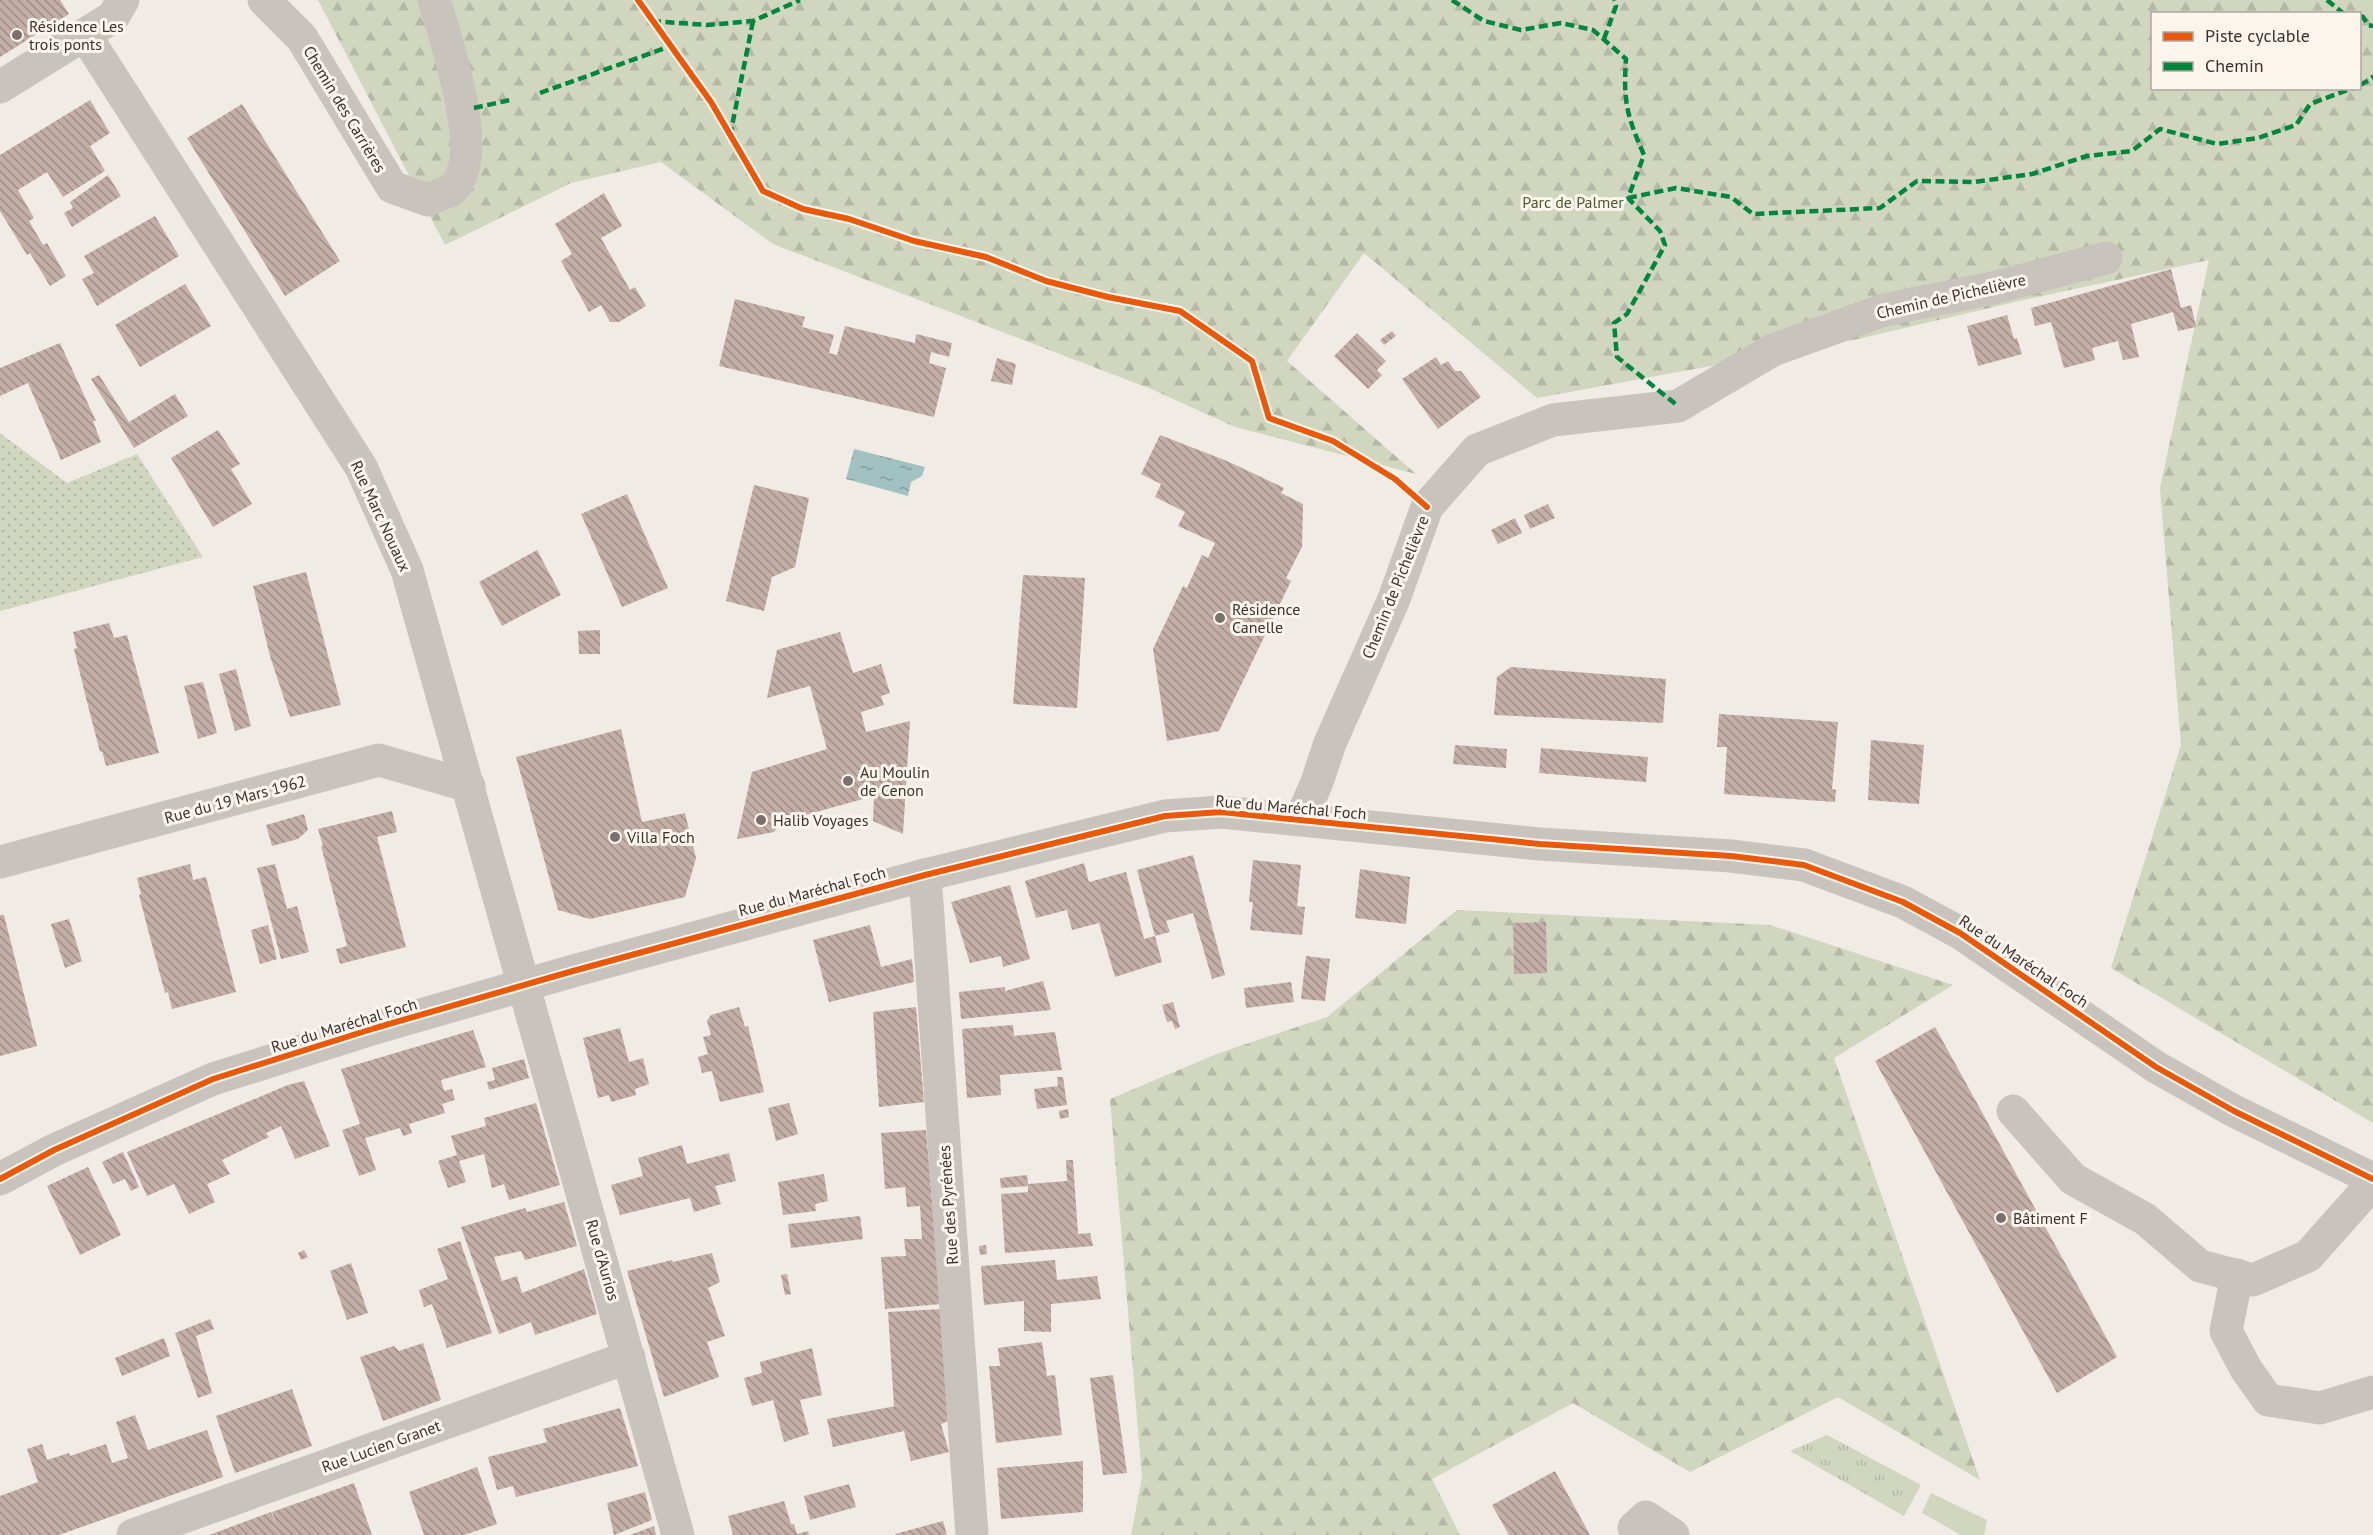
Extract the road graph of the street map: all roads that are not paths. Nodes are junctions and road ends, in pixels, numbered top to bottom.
1 (122, 0) edge
2 (264, 0) edge
3 (434, 0) edge
4 (86, 35) junction
5 (0, 87) edge
6 (2106, 258) dead end
7 (468, 786) junction
8 (1301, 819) junction
9 (0, 862) edge
10 (925, 875) junction
11 (526, 986) junction
12 (2013, 1111) dead end
13 (0, 1179) edge
14 (2373, 1181) edge
15 (2236, 1275) junction
16 (630, 1357) junction
17 (2373, 1392) edge
18 (133, 1535) edge
19 (678, 1535) edge
20 (972, 1535) edge
21 (1637, 1535) edge
22 (1673, 1535) edge

1 - 4 street
2 - 3 street, Chemin des Carrières
4 - 5 street
4 - 7 street, Rue Marc Nouaux
6 - 8 street, Chemin de Pichelièvre
7 - 9 street, Rue du 19 Mars 1962
7 - 11 street, Rue Marc Nouaux
8 - 10 street, Rue du Maréchal Foch
8 - 14 street, Rue du Maréchal Foch
10 - 11 street, Rue du Maréchal Foch
10 - 20 street, Rue des Pyrénées
11 - 13 street, Rue du Maréchal Foch
11 - 16 street, Rue d'Aurios
12 - 15 street
14 - 15 street
15 - 17 street
16 - 18 street, Rue Lucien Granet
16 - 19 street, Rue d'Aurios
21 - 22 street

